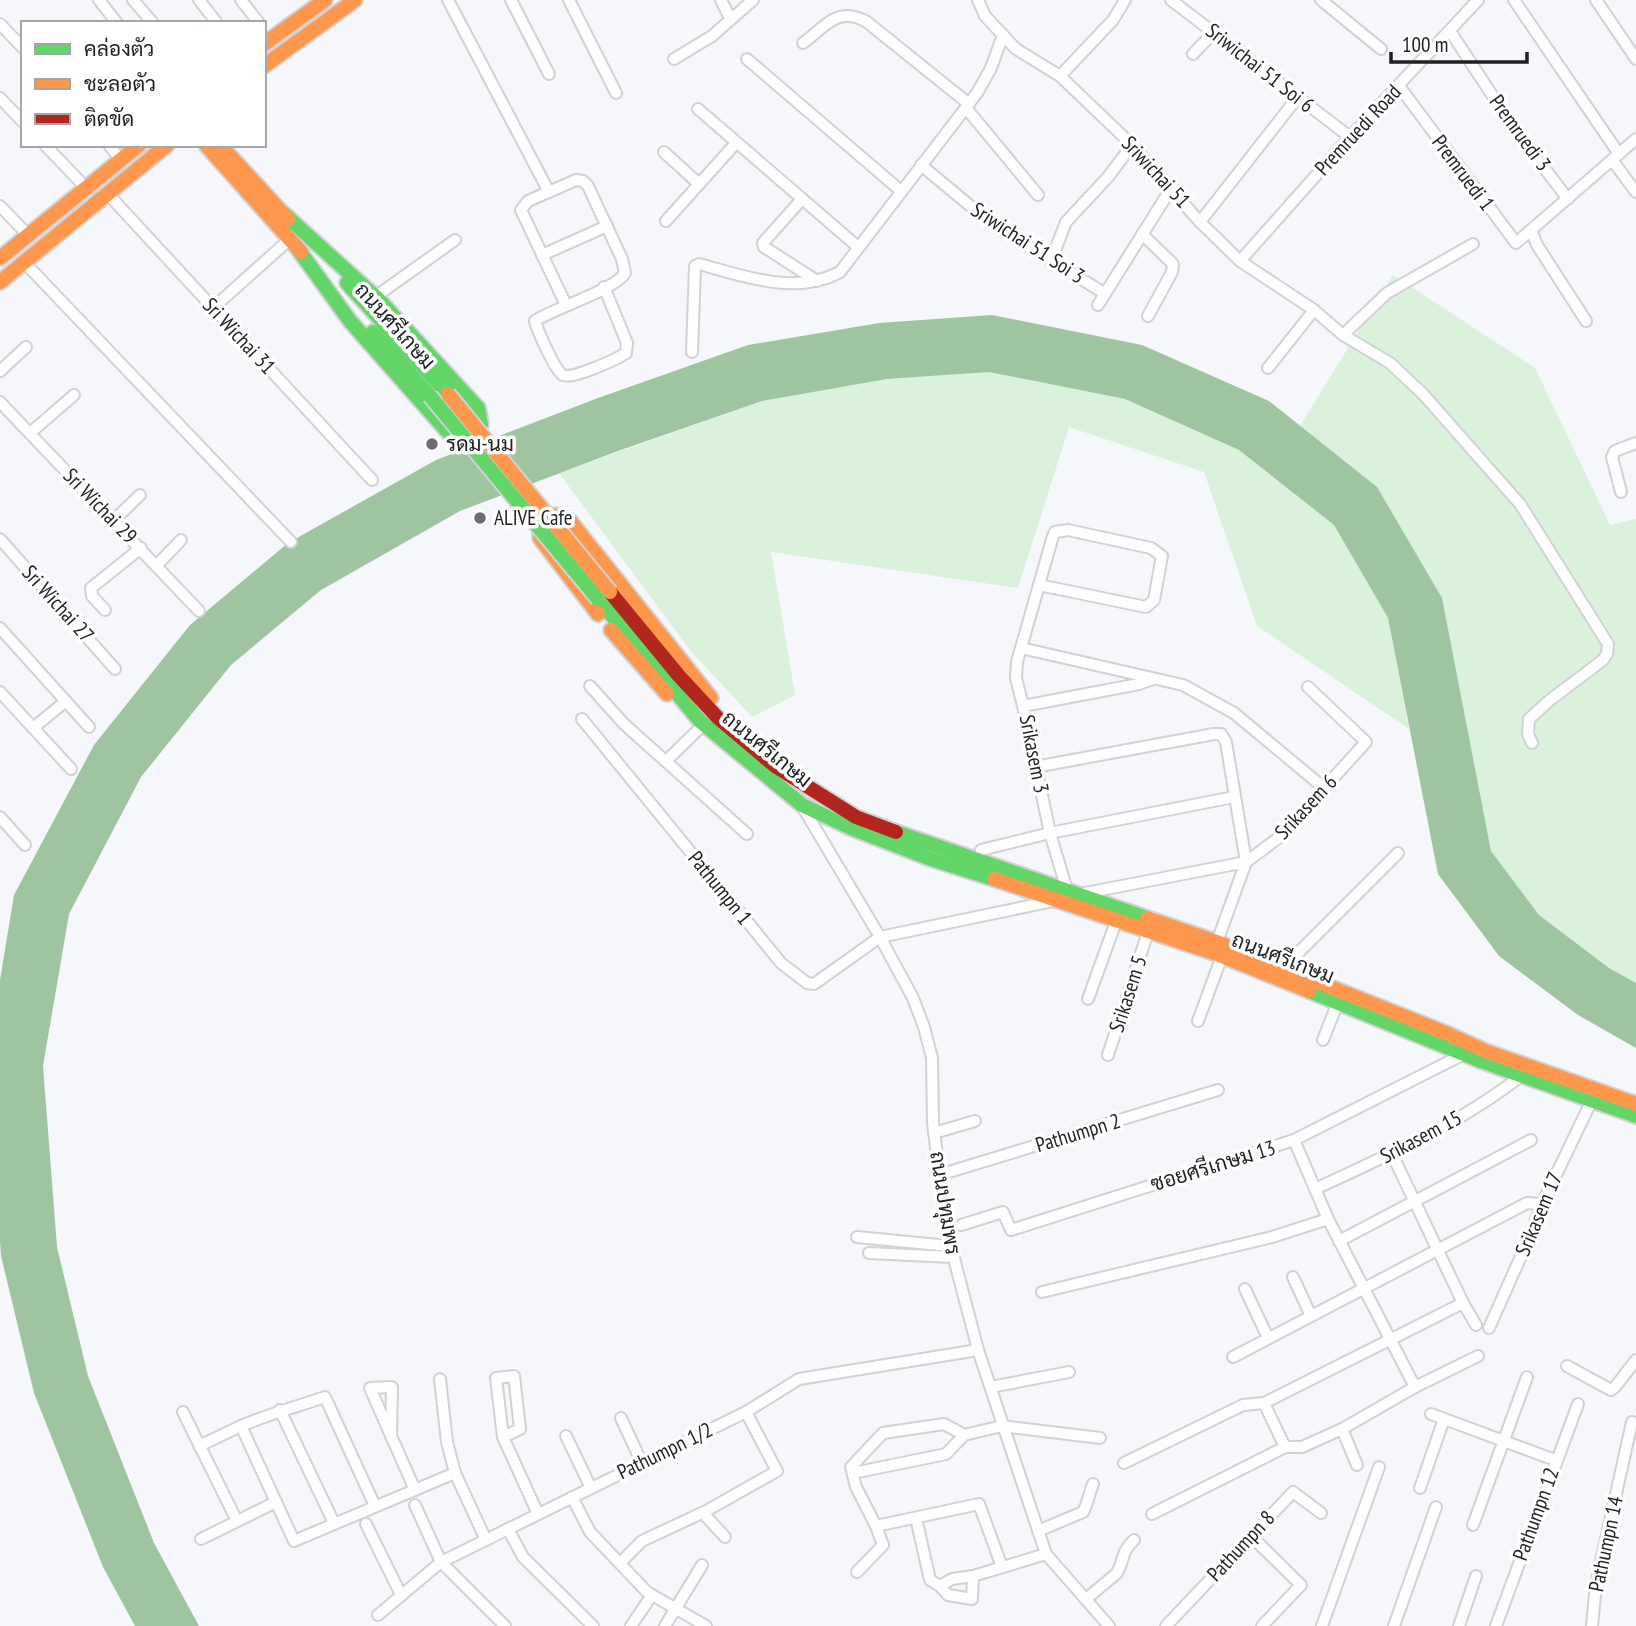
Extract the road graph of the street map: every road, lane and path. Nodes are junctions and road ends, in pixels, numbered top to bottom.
1 (99, 0) edge
2 (132, 0) edge
3 (199, 0) edge
4 (241, 0) edge
5 (355, 0) edge
6 (448, 0) edge
7 (512, 0) edge
8 (569, 0) edge
9 (722, 0) edge
10 (753, 0) edge
11 (978, 0) edge
12 (1125, 0) edge
13 (1171, 0) edge
14 (1321, 0) edge
15 (1478, 0) edge
16 (1514, 0) edge
17 (1597, 0) edge
18 (321, 1) edge
19 (330, 17) junction
20 (730, 18) junction
21 (115, 21) edge
22 (151, 21) edge
23 (215, 21) edge
24 (257, 21) edge
25 (0, 24) edge
26 (1450, 31) junction
27 (1214, 32) junction
28 (1003, 35) junction
29 (266, 38) edge
30 (803, 43) dead end
31 (21, 46) edge
32 (1381, 49) dead end
33 (1193, 54) dead end
34 (674, 59) dead end
35 (747, 59) dead end
36 (1636, 59) edge
37 (266, 65) edge
38 (549, 74) dead end
39 (1060, 76) junction
40 (1399, 86) junction
41 (616, 93) dead end
42 (0, 98) edge
43 (1297, 98) junction
44 (967, 106) junction
45 (698, 109) dead end
46 (21, 120) edge
47 (1350, 137) junction
48 (1636, 139) edge
49 (736, 143) junction
50 (1132, 145) junction
51 (47, 147) edge
52 (111, 147) edge
53 (138, 147) edge
54 (165, 147) edge
55 (175, 147) edge
56 (200, 147) edge
57 (208, 147) edge
58 (224, 147) edge
59 (664, 152) dead end
60 (1616, 157) junction
61 (121, 160) junction
62 (921, 165) junction
63 (135, 171) junction
64 (247, 183) junction
65 (699, 184) junction
66 (1172, 187) junction
67 (86, 188) junction
68 (901, 191) junction
69 (549, 192) junction
70 (1636, 192) edge
71 (107, 193) junction
72 (1038, 195) dead end
73 (802, 199) junction
74 (1569, 199) junction
75 (0, 206) edge
76 (283, 213) junction
77 (666, 221) dead end
78 (1200, 222) junction
79 (607, 226) junction
80 (1531, 230) junction
81 (1142, 234) junction
82 (28, 235) junction
83 (455, 240) dead end
84 (292, 242) junction
85 (1473, 244) dead end
86 (858, 247) junction
87 (12, 248) junction
88 (542, 255) junction
89 (0, 258) edge
90 (1051, 261) junction
91 (1240, 261) junction
92 (24, 262) junction
93 (817, 281) junction
94 (0, 282) edge
95 (604, 287) junction
96 (1104, 293) junction
97 (375, 297) junction
98 (566, 305) junction
99 (1098, 305) dead end
100 (213, 308) junction
101 (1314, 310) junction
102 (1148, 316) dead end
103 (1586, 321) dead end
104 (1343, 335) junction
105 (26, 347) dead end
106 (692, 352) dead end
107 (1268, 368) dead end
108 (0, 371) edge
109 (74, 395) dead end
110 (0, 402) edge
111 (30, 433) junction
112 (1636, 443) edge
113 (372, 480) dead end
114 (1621, 492) dead end
115 (140, 495) dead end
116 (114, 520) junction
117 (0, 540) edge
118 (181, 540) dead end
119 (291, 542) dead end
120 (141, 548) junction
121 (157, 565) junction
122 (1039, 585) junction
123 (604, 596) junction
124 (105, 610) dead end
125 (199, 611) dead end
126 (0, 628) edge
127 (1021, 648) junction
128 (115, 668) dead end
129 (1155, 678) junction
130 (590, 686) dead end
131 (1308, 687) dead end
132 (0, 692) edge
133 (66, 701) junction
134 (1023, 706) junction
135 (582, 719) dead end
136 (702, 722) junction
137 (89, 727) dead end
138 (33, 728) junction
139 (1532, 743) dead end
140 (667, 760) junction
141 (775, 766) junction
142 (1035, 767) junction
143 (71, 769) dead end
144 (1324, 788) junction
145 (1234, 797) junction
146 (802, 805) junction
147 (0, 817) edge
148 (1050, 833) junction
149 (747, 834) dead end
150 (26, 845) dead end
151 (981, 849) dead end
152 (1398, 853) dead end
153 (1246, 862) junction
154 (1069, 895) junction
155 (1117, 919) junction
156 (1148, 932) junction
157 (880, 937) junction
158 (1220, 949) junction
159 (1283, 968) junction
160 (1088, 999) dead end
161 (1338, 1002) junction
162 (1198, 1021) dead end
163 (1323, 1040) dead end
164 (1464, 1054) junction
165 (1108, 1055) dead end
166 (1522, 1075) junction
167 (1218, 1090) dead end
168 (1592, 1100) junction
169 (1636, 1104) edge
170 (1636, 1116) edge
171 (975, 1121) dead end
172 (934, 1133) junction
173 (1294, 1140) junction
174 (1531, 1140) dead end
175 (1392, 1154) junction
176 (939, 1175) junction
177 (1315, 1189) junction
178 (1414, 1201) junction
179 (1542, 1204) junction
180 (1328, 1219) junction
181 (961, 1225) dead end
182 (857, 1237) dead end
183 (1339, 1241) junction
184 (1439, 1249) junction
185 (951, 1251) junction
186 (869, 1253) dead end
187 (1293, 1277) dead end
188 (1245, 1289) dead end
189 (1364, 1290) junction
190 (1042, 1292) dead end
191 (1463, 1303) junction
192 (1311, 1316) junction
193 (1476, 1325) dead end
194 (1489, 1328) dead end
195 (1268, 1338) junction
196 (1390, 1340) junction
197 (978, 1350) junction
198 (1478, 1356) dead end
199 (1233, 1357) dead end
200 (1636, 1360) edge
201 (1567, 1366) dead end
202 (1069, 1372) dead end
203 (1527, 1377) dead end
204 (440, 1380) dead end
205 (991, 1387) junction
206 (1415, 1387) junction
207 (1264, 1403) junction
208 (1578, 1404) dead end
209 (280, 1410) junction
210 (183, 1412) dead end
211 (747, 1412) junction
212 (1431, 1414) dead end
213 (621, 1418) dead end
214 (1444, 1419) junction
215 (1632, 1422) dead end
216 (241, 1426) junction
217 (1002, 1426) junction
218 (1342, 1429) junction
219 (964, 1435) junction
220 (566, 1436) dead end
221 (391, 1437) dead end
222 (503, 1437) junction
223 (1100, 1438) dead end
224 (1504, 1443) junction
225 (199, 1446) junction
226 (1285, 1447) junction
227 (1555, 1460) junction
228 (642, 1463) junction
229 (1124, 1463) dead end
230 (1357, 1465) dead end
231 (1379, 1467) dead end
232 (455, 1473) junction
233 (853, 1473) junction
234 (1093, 1484) dead end
235 (591, 1488) junction
236 (1420, 1488) dead end
237 (415, 1490) junction
238 (572, 1497) junction
239 (276, 1502) junction
240 (415, 1505) dead end
241 (375, 1506) junction
242 (1436, 1507) dead end
243 (703, 1513) junction
244 (1321, 1513) dead end
245 (538, 1514) junction
246 (1152, 1514) dead end
247 (916, 1518) junction
248 (237, 1521) junction
249 (334, 1522) junction
250 (366, 1524) dead end
251 (1473, 1525) dead end
252 (876, 1526) junction
253 (508, 1529) junction
254 (1038, 1531) junction
255 (1251, 1536) junction
256 (725, 1537) dead end
257 (201, 1539) dead end
258 (486, 1540) junction
259 (1134, 1540) dead end
260 (1046, 1554) junction
261 (441, 1562) junction
262 (620, 1563) junction
263 (702, 1565) dead end
264 (1002, 1567) junction
265 (857, 1572) dead end
266 (973, 1576) junction
267 (1476, 1576) dead end
268 (940, 1586) junction
269 (401, 1595) junction
270 (652, 1595) junction
271 (1086, 1599) junction
272 (675, 1609) junction
273 (378, 1615) dead end
274 (579, 1622) edge
275 (1108, 1625) edge
276 (505, 1626) edge
277 (593, 1626) edge
278 (631, 1626) edge
279 (665, 1626) edge
280 (706, 1626) edge
281 (1166, 1626) edge
282 (1262, 1626) edge
283 (1322, 1626) edge
284 (1394, 1626) edge
285 (1459, 1626) edge
286 (1496, 1626) edge
287 (1592, 1626) edge

1 - 21 street
2 - 22 street
3 - 23 street
4 - 24 street
5 - 19 main road
6 - 69 street
7 - 38 street
8 - 41 street
9 - 20 street
10 - 20 street
11 - 28 street, Sriwichai 51
12 - 39 street
13 - 27 street, Sriwichai 51 Soi 6
14 - 32 street
15 - 26 street, Premruedi Road
16 - 60 street
17 - 36 street
18 - 19 main road
18 - 29 main road
19 - 37 main road
20 - 34 street
25 - 31 street
26 - 40 street, Premruedi Road
26 - 74 street, Premruedi 3
27 - 33 street
27 - 43 street, Sriwichai 51 Soi 6
28 - 39 street, Sriwichai 51
28 - 44 street
30 - 44 street
35 - 68 street
39 - 50 street, Sriwichai 51
40 - 47 street, Premruedi Road
40 - 80 street, Premruedi 1
42 - 46 street
43 - 47 street, Sriwichai 51 Soi 6
43 - 78 street
44 - 62 street
44 - 72 street
45 - 49 street
47 - 91 street, Premruedi Road
48 - 60 street
49 - 65 street
49 - 73 street
50 - 66 street, Sriwichai 51
50 - 90 street
51 - 67 street
52 - 61 street
53 - 61 main road
54 - 63 main road
55 - 63 main road
56 - 64 main road
57 - 64 main road, ถนนศรีเกษม
58 - 64 main road
59 - 65 street
60 - 70 street
60 - 74 street
61 - 67 main road
62 - 68 street
62 - 90 street, Sriwichai 51 Soi 3
63 - 71 main road
64 - 76 main road, ถนนศรีเกษม
64 - 84 main road, ถนนศรีเกษม
65 - 77 street
66 - 78 street, Sriwichai 51
66 - 81 street, Sriwichai 51 Soi 3
67 - 82 main road
68 - 86 street
69 - 79 street
69 - 88 street
71 - 92 main road
71 - 100 street, Sri Wichai 31
73 - 86 street
73 - 93 street
74 - 80 street
75 - 82 street
76 - 97 main road
76 - 123 main road, ถนนศรีเกษม, bridge
78 - 91 street, Sriwichai 51
79 - 88 street
79 - 95 street
80 - 103 street
81 - 96 street, Sriwichai 51 Soi 3
81 - 102 street
82 - 87 main road
83 - 97 street
84 - 97 main road
84 - 100 street
84 - 123 main road, ถนนศรีเกษม, bridge
85 - 104 street
86 - 93 street
87 - 89 main road
87 - 92 main road
88 - 98 street
90 - 96 street, Sriwichai 51 Soi 3
91 - 101 street, Sriwichai 51
92 - 94 main road
92 - 119 street
93 - 106 street
95 - 98 street
95 - 98 street
96 - 99 street, Sriwichai 51 Soi 3
100 - 113 street, Sri Wichai 31
101 - 104 street, Sriwichai 51
101 - 107 street
104 - 139 street, Sriwichai 51
105 - 108 street
109 - 111 street
110 - 111 street, Sri Wichai 29
111 - 116 street, Sri Wichai 29
112 - 114 street
115 - 116 street
116 - 120 street, Sri Wichai 29
117 - 128 street, Sri Wichai 27
118 - 121 street
120 - 121 street, Sri Wichai 29
120 - 124 street
121 - 125 street, Sri Wichai 29
122 - 122 street
122 - 127 street
123 - 136 main road, ถนนศรีเกษม
123 - 141 main road, ถนนศรีเกษม
126 - 133 street
127 - 129 street
127 - 134 street
129 - 134 street, Srikasem 3
129 - 144 street
130 - 140 street
131 - 144 street, Srikasem 6
132 - 138 street
133 - 137 street
133 - 138 street
134 - 142 street, Srikasem 3
135 - 157 street, Pathumpn 1
136 - 140 street
136 - 141 main road
136 - 146 main road, ถนนศรีเกษม
138 - 143 street
140 - 149 street
141 - 154 main road, ถนนศรีเกษม
142 - 145 street
142 - 148 street, Srikasem 3
144 - 153 street, Srikasem 6
145 - 148 street
145 - 153 street
146 - 154 main road, ถนนศรีเกษม
146 - 157 street, ถนนปทุมพร
147 - 150 street
148 - 151 street
148 - 154 street, Srikasem 3
152 - 159 street
153 - 154 street
153 - 158 street
154 - 155 main road, ถนนศรีเกษม
154 - 157 street
154 - 158 main road, ถนนศรีเกษม
155 - 156 main road, ถนนศรีเกษม
155 - 160 street
156 - 158 main road, ถนนศรีเกษม
156 - 165 street, Srikasem 5
157 - 172 street, ถนนปทุมพร
158 - 159 main road, ถนนศรีเกษม
158 - 161 main road, ถนนศรีเกษม
158 - 162 street
159 - 169 main road, ถนนศรีเกษม
161 - 163 street
161 - 164 main road, ถนนศรีเกษม
164 - 166 main road, ถนนศรีเกษม
164 - 173 street, ซอยศรีเกษม 13
166 - 168 main road, ถนนศรีเกษม
166 - 175 street, Srikasem 15
167 - 176 street, Pathumpn 2
168 - 170 main road, ถนนศรีเกษม
168 - 179 street, Srikasem 17
171 - 172 street
172 - 176 street, ถนนปทุมพร
173 - 177 street
173 - 181 street, ซอยศรีเกษม 13
174 - 178 street
175 - 177 street, Srikasem 15
175 - 178 street
176 - 185 street, ถนนปทุมพร
177 - 180 street
178 - 183 street
178 - 184 street
179 - 184 street
179 - 194 street, Srikasem 17
180 - 183 street
180 - 190 street
182 - 185 street
183 - 189 street
184 - 189 street
184 - 191 street
185 - 186 street
185 - 197 street, ถนนปทุมพร
187 - 192 street
188 - 195 street
189 - 192 street
189 - 196 street
191 - 193 street
191 - 196 street
192 - 195 street
195 - 199 street
196 - 206 street
196 - 207 street
197 - 205 street, ถนนปทุมพร
197 - 211 street, Pathumpn 1/2
198 - 206 street
200 - 201 street
202 - 205 street
203 - 224 street
204 - 232 street
205 - 217 street, ถนนปทุมพร
206 - 218 street
207 - 226 street
207 - 229 street
208 - 227 street, Pathumpn 12
209 - 216 street
209 - 241 street
209 - 249 street
210 - 225 street
211 - 228 street, Pathumpn 1/2
211 - 243 street
212 - 214 street
213 - 228 street
214 - 224 street
214 - 236 street
215 - 287 street, Pathumpn 14
216 - 225 street
216 - 239 street
217 - 219 street
217 - 223 street
217 - 254 street, ถนนปทุมพร
218 - 226 street
218 - 230 street
219 - 233 street
219 - 233 street
220 - 235 street
221 - 237 street
222 - 222 street
222 - 245 street
224 - 227 street
224 - 251 street
225 - 248 street
226 - 246 street
227 - 286 street, Pathumpn 12
228 - 235 street, Pathumpn 1/2
231 - 283 street
232 - 237 street
232 - 258 street
233 - 252 street
234 - 254 street
235 - 238 street, Pathumpn 1/2
237 - 241 street
238 - 245 street, Pathumpn 1/2
238 - 262 street
239 - 248 street
239 - 249 street
240 - 261 street
241 - 249 street
242 - 284 street
243 - 256 street
243 - 262 street
244 - 255 street, Pathumpn 8
245 - 253 street, Pathumpn 1/2
247 - 252 street
247 - 264 street
247 - 268 street
248 - 257 street
250 - 269 street
252 - 265 street
253 - 258 street, Pathumpn 1/2
253 - 274 street
254 - 260 street, ถนนปทุมพร
255 - 281 street, Pathumpn 8
255 - 282 street
258 - 261 street, Pathumpn 1/2
259 - 271 street
260 - 264 street
260 - 271 street, ถนนปทุมพร
261 - 269 street, Pathumpn 1/2
261 - 276 street
262 - 270 street
263 - 272 street
264 - 266 street
266 - 268 street
266 - 268 street
267 - 285 street
269 - 273 street, Pathumpn 1/2
270 - 272 street
270 - 278 street
271 - 275 street, ถนนปทุมพร
272 - 279 street
272 - 280 street
274 - 277 street

